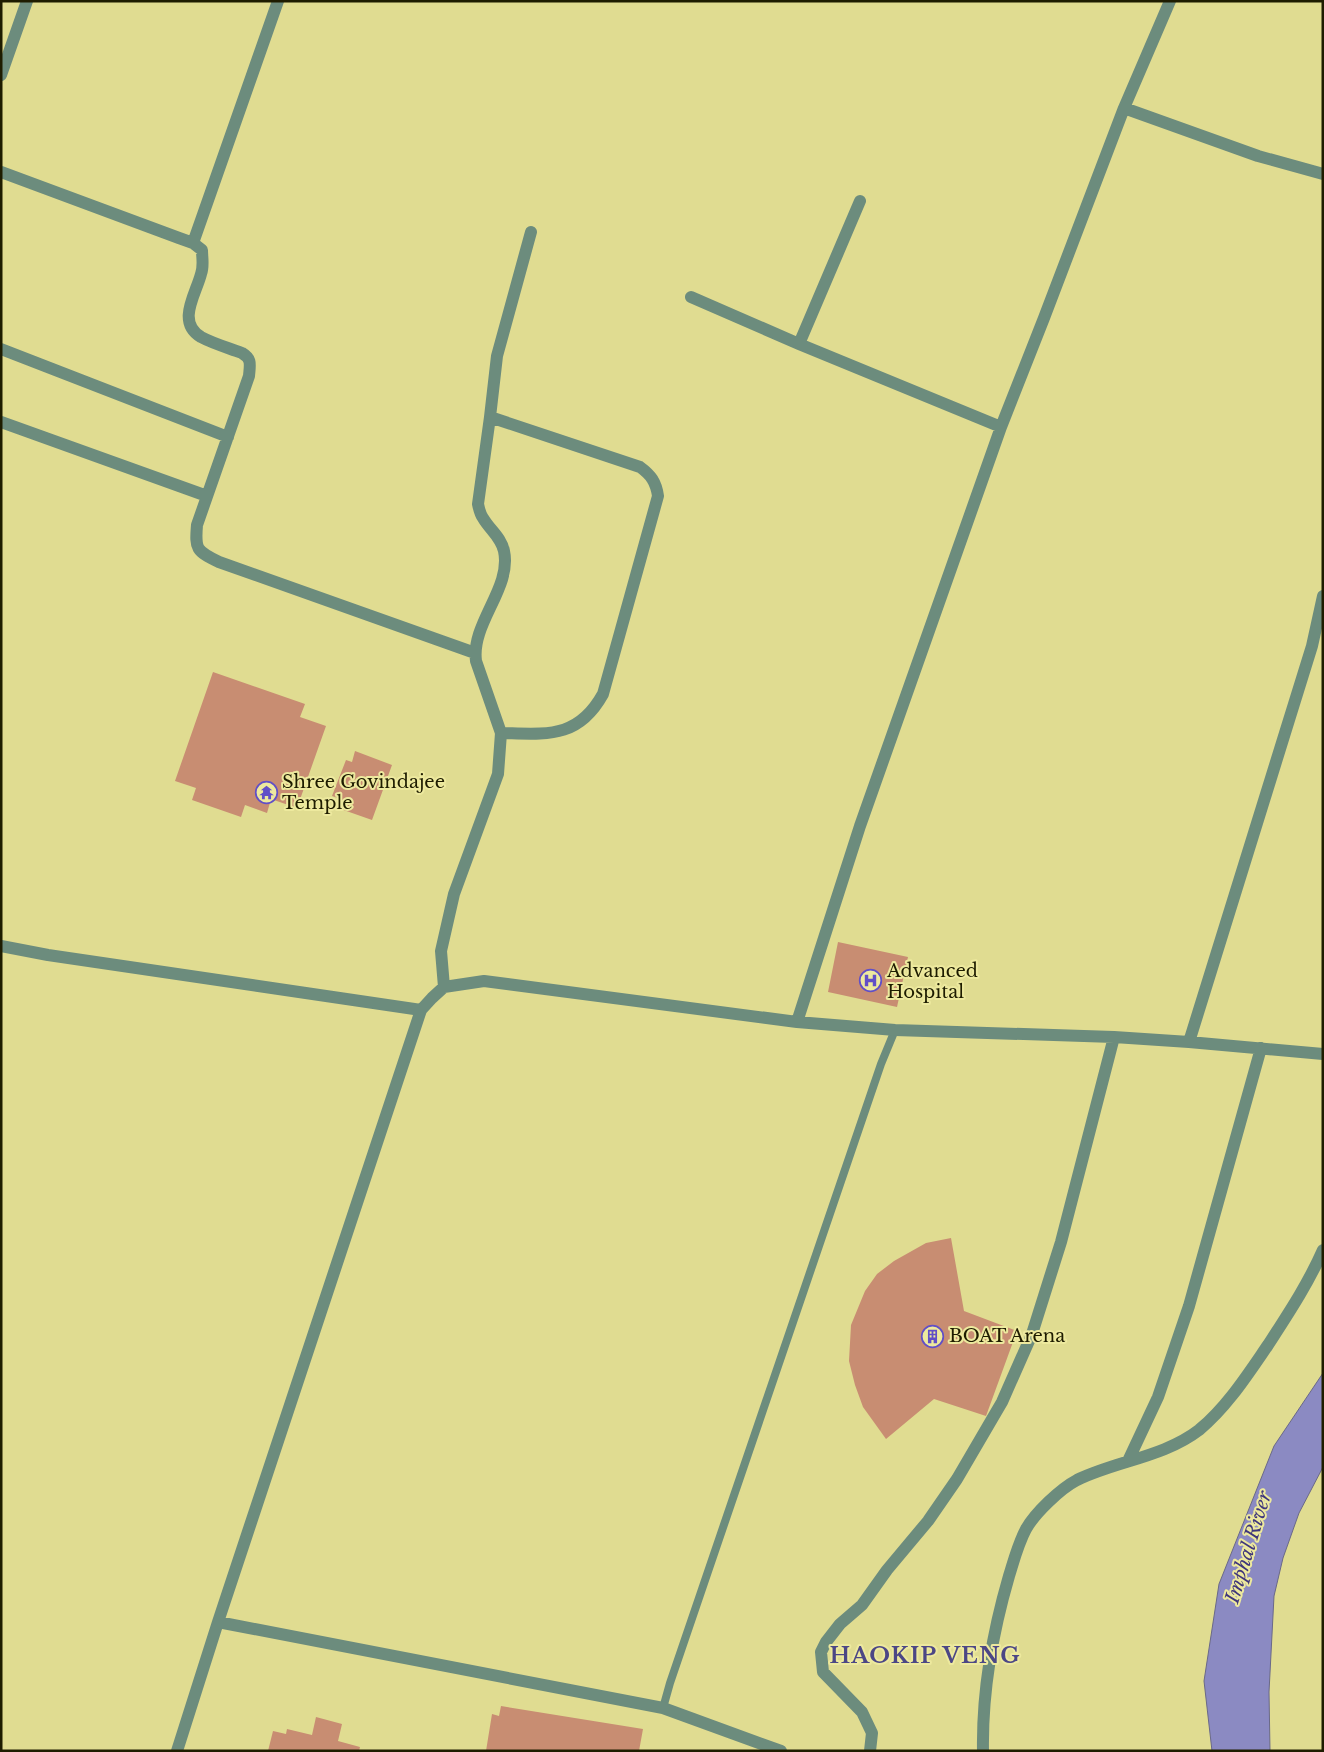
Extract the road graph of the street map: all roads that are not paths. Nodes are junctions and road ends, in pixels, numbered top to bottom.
1 (27, 1) edge
2 (278, 1) edge
3 (1170, 1) edge
4 (1, 76) edge
5 (1124, 108) junction
6 (1, 172) edge
7 (1323, 174) edge
8 (860, 201) dead end
9 (531, 232) dead end
10 (193, 243) junction
11 (691, 297) dead end
12 (799, 344) junction
13 (1, 349) edge
14 (490, 417) junction
15 (1, 422) edge
16 (1001, 427) junction
17 (228, 437) junction
18 (207, 496) junction
19 (1323, 596) edge
20 (475, 653) junction
21 (501, 734) junction
22 (1, 946) edge
23 (444, 987) junction
24 (422, 1010) junction
25 (797, 1022) junction
26 (895, 1030) junction
27 (1114, 1037) junction
28 (1189, 1042) junction
29 (1261, 1048) junction
30 (1323, 1054) edge
31 (1323, 1250) edge
32 (1128, 1462) junction
33 (218, 1622) junction
34 (663, 1708) junction
35 (177, 1751) edge
36 (781, 1751) edge
37 (870, 1751) edge
38 (983, 1751) edge

1 - 4 street
2 - 10 street
3 - 5 street
5 - 7 street
5 - 16 street
6 - 10 street
8 - 12 street
9 - 14 street
10 - 17 street
11 - 12 street
12 - 16 street
13 - 17 street
14 - 20 street
14 - 21 street
15 - 18 street
16 - 25 street
17 - 18 street
18 - 20 street
19 - 28 street
20 - 21 street
21 - 23 street
22 - 24 street
23 - 24 street
23 - 25 street
24 - 33 street
25 - 26 street
26 - 27 street
26 - 34 lane
27 - 28 street
27 - 37 street
28 - 29 street
29 - 30 street
29 - 32 street
31 - 32 street
32 - 38 street
33 - 34 street
33 - 35 street
34 - 36 street

